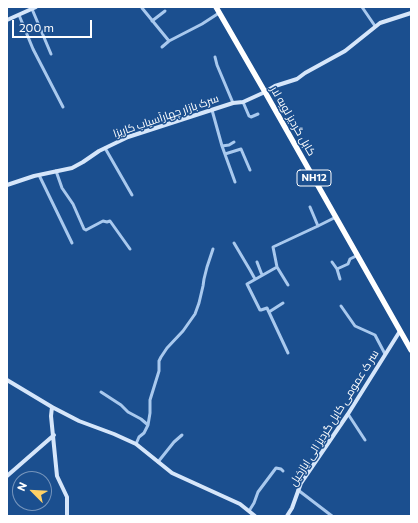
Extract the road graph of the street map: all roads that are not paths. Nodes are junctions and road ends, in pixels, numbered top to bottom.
1 (216, 7) edge
2 (362, 7) edge
3 (34, 8) edge
4 (142, 8) edge
5 (165, 11) dead end
6 (219, 13) junction
7 (411, 13) edge
8 (19, 15) junction
9 (7, 20) edge
10 (152, 20) junction
11 (375, 26) junction
12 (169, 41) junction
13 (162, 47) dead end
14 (51, 54) dead end
15 (215, 57) dead end
16 (265, 92) junction
17 (243, 102) junction
18 (233, 103) junction
19 (63, 107) dead end
20 (212, 110) junction
21 (258, 114) dead end
22 (234, 142) dead end
23 (222, 146) junction
24 (105, 148) junction
25 (225, 154) junction
26 (250, 170) dead end
27 (56, 171) junction
28 (39, 175) junction
29 (235, 182) dead end
30 (7, 185) edge
31 (132, 195) dead end
32 (310, 207) dead end
33 (336, 216) junction
34 (318, 226) junction
35 (72, 243) dead end
36 (234, 243) dead end
37 (130, 249) dead end
38 (213, 249) dead end
39 (358, 255) junction
40 (257, 262) dead end
41 (332, 262) dead end
42 (277, 267) junction
43 (337, 269) junction
44 (262, 275) junction
45 (340, 278) dead end
46 (255, 279) junction
47 (288, 285) dead end
48 (283, 303) dead end
49 (341, 306) dead end
50 (269, 312) junction
51 (400, 331) junction
52 (411, 350) edge
53 (288, 353) dead end
54 (386, 354) junction
55 (7, 380) edge
56 (102, 392) dead end
57 (52, 407) junction
58 (348, 414) junction
59 (148, 425) junction
60 (54, 435) junction
61 (182, 435) dead end
62 (365, 440) dead end
63 (136, 444) junction
64 (158, 462) junction
65 (283, 471) dead end
66 (7, 476) edge
67 (298, 490) junction
68 (249, 511) junction
69 (67, 516) edge
70 (255, 516) edge
71 (288, 516) edge
72 (332, 516) edge

1 - 6 highway, کابل گردیز لویه لار / NH12
2 - 11 street
3 - 8 street
3 - 14 street
4 - 10 street
5 - 10 street
6 - 12 street
6 - 16 highway, کابل گردیز لویه لار / NH12
7 - 11 street, سرک بازار چهارآسیاب کاریزا
8 - 9 street
8 - 19 street
10 - 12 street
11 - 16 street, سرک بازار چهارآسیاب کاریزا
12 - 13 street
15 - 18 street
16 - 17 street, سرک بازار چهارآسیاب کاریزا
16 - 33 highway, کابل گردیز لویه لار / NH12
17 - 18 street, سرک بازار چهارآسیاب کاریزا
17 - 21 street
18 - 20 street, سرک بازار چهارآسیاب کاریزا
20 - 23 street
20 - 24 street, سرک بازار چهارآسیاب کاریزا
22 - 23 street
23 - 25 street
24 - 27 street, سرک بازار چهارآسیاب کاریزا
24 - 31 street
25 - 26 street
25 - 29 street
27 - 28 street, سرک بازار چهارآسیاب کاریزا
27 - 37 street
28 - 30 street, سرک بازار چهارآسیاب کاریزا
28 - 35 street
32 - 34 street
33 - 34 street
33 - 39 highway, کابل گردیز لویه لار / NH12
34 - 42 street
36 - 46 street
38 - 59 street
39 - 43 street
39 - 51 highway, کابل گردیز لویه لار / NH12
40 - 44 street
41 - 43 street
42 - 44 street
42 - 47 street
43 - 45 street
44 - 46 street
46 - 50 street
48 - 50 street
49 - 54 street
50 - 53 street
51 - 52 highway, کابل گردیز لویه لار / NH12
51 - 54 street, سر ک عمومی کابل گردیز الی ایازخیل
54 - 58 street, سر ک عمومی کابل گردیز الی ایازخیل
55 - 57 street
56 - 59 street
57 - 60 street
57 - 63 street
58 - 62 street
58 - 67 street, سر ک عمومی کابل گردیز الی ایازخیل
59 - 63 street
60 - 66 street
60 - 69 street
61 - 64 street
63 - 64 street
64 - 68 street
65 - 68 street
67 - 71 street, سر ک عمومی کابل گردیز الی ایازخیل
67 - 72 street
68 - 70 street

